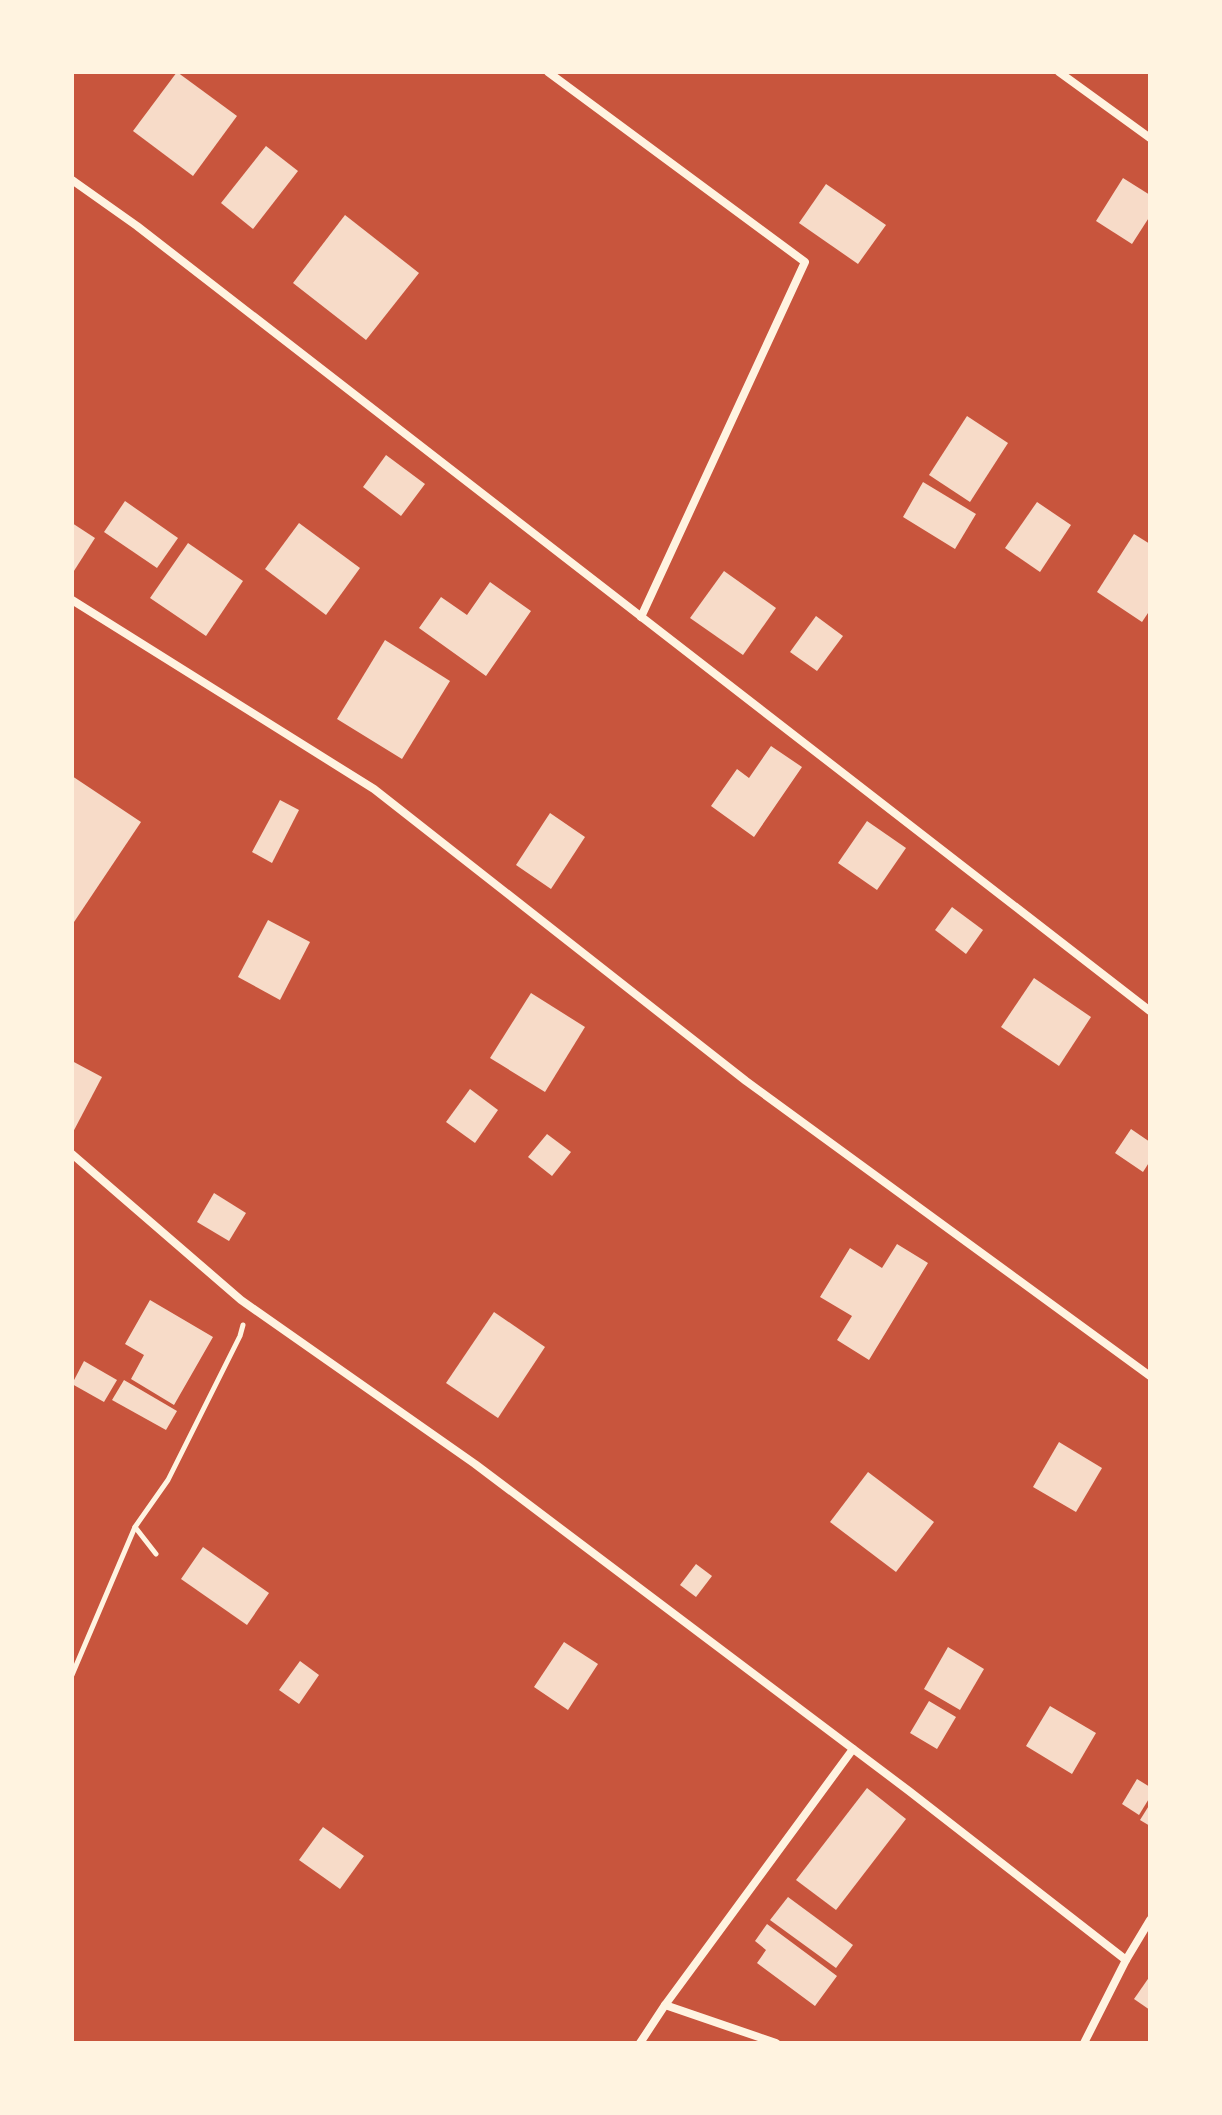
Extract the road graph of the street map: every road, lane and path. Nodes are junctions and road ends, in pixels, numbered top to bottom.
1 (548, 72) edge
2 (1059, 72) edge
3 (1150, 138) edge
4 (72, 180) edge
5 (72, 600) edge
6 (641, 617) junction
7 (1150, 1011) edge
8 (72, 1154) edge
9 (241, 1300) junction
10 (1150, 1376) edge
11 (135, 1527) junction
12 (156, 1554) dead end
13 (72, 1675) edge
14 (853, 1749) junction
15 (1150, 1920) edge
16 (1126, 1960) junction
17 (665, 2005) junction
18 (640, 2043) edge
19 (776, 2043) edge
20 (1084, 2043) edge

1 - 6 street
2 - 3 street
4 - 6 street
5 - 10 street
6 - 7 street
8 - 9 street
9 - 11 path
9 - 14 street
11 - 12 path
11 - 13 path
14 - 16 street
14 - 17 street
15 - 16 street
16 - 20 street
17 - 18 street
17 - 19 street

